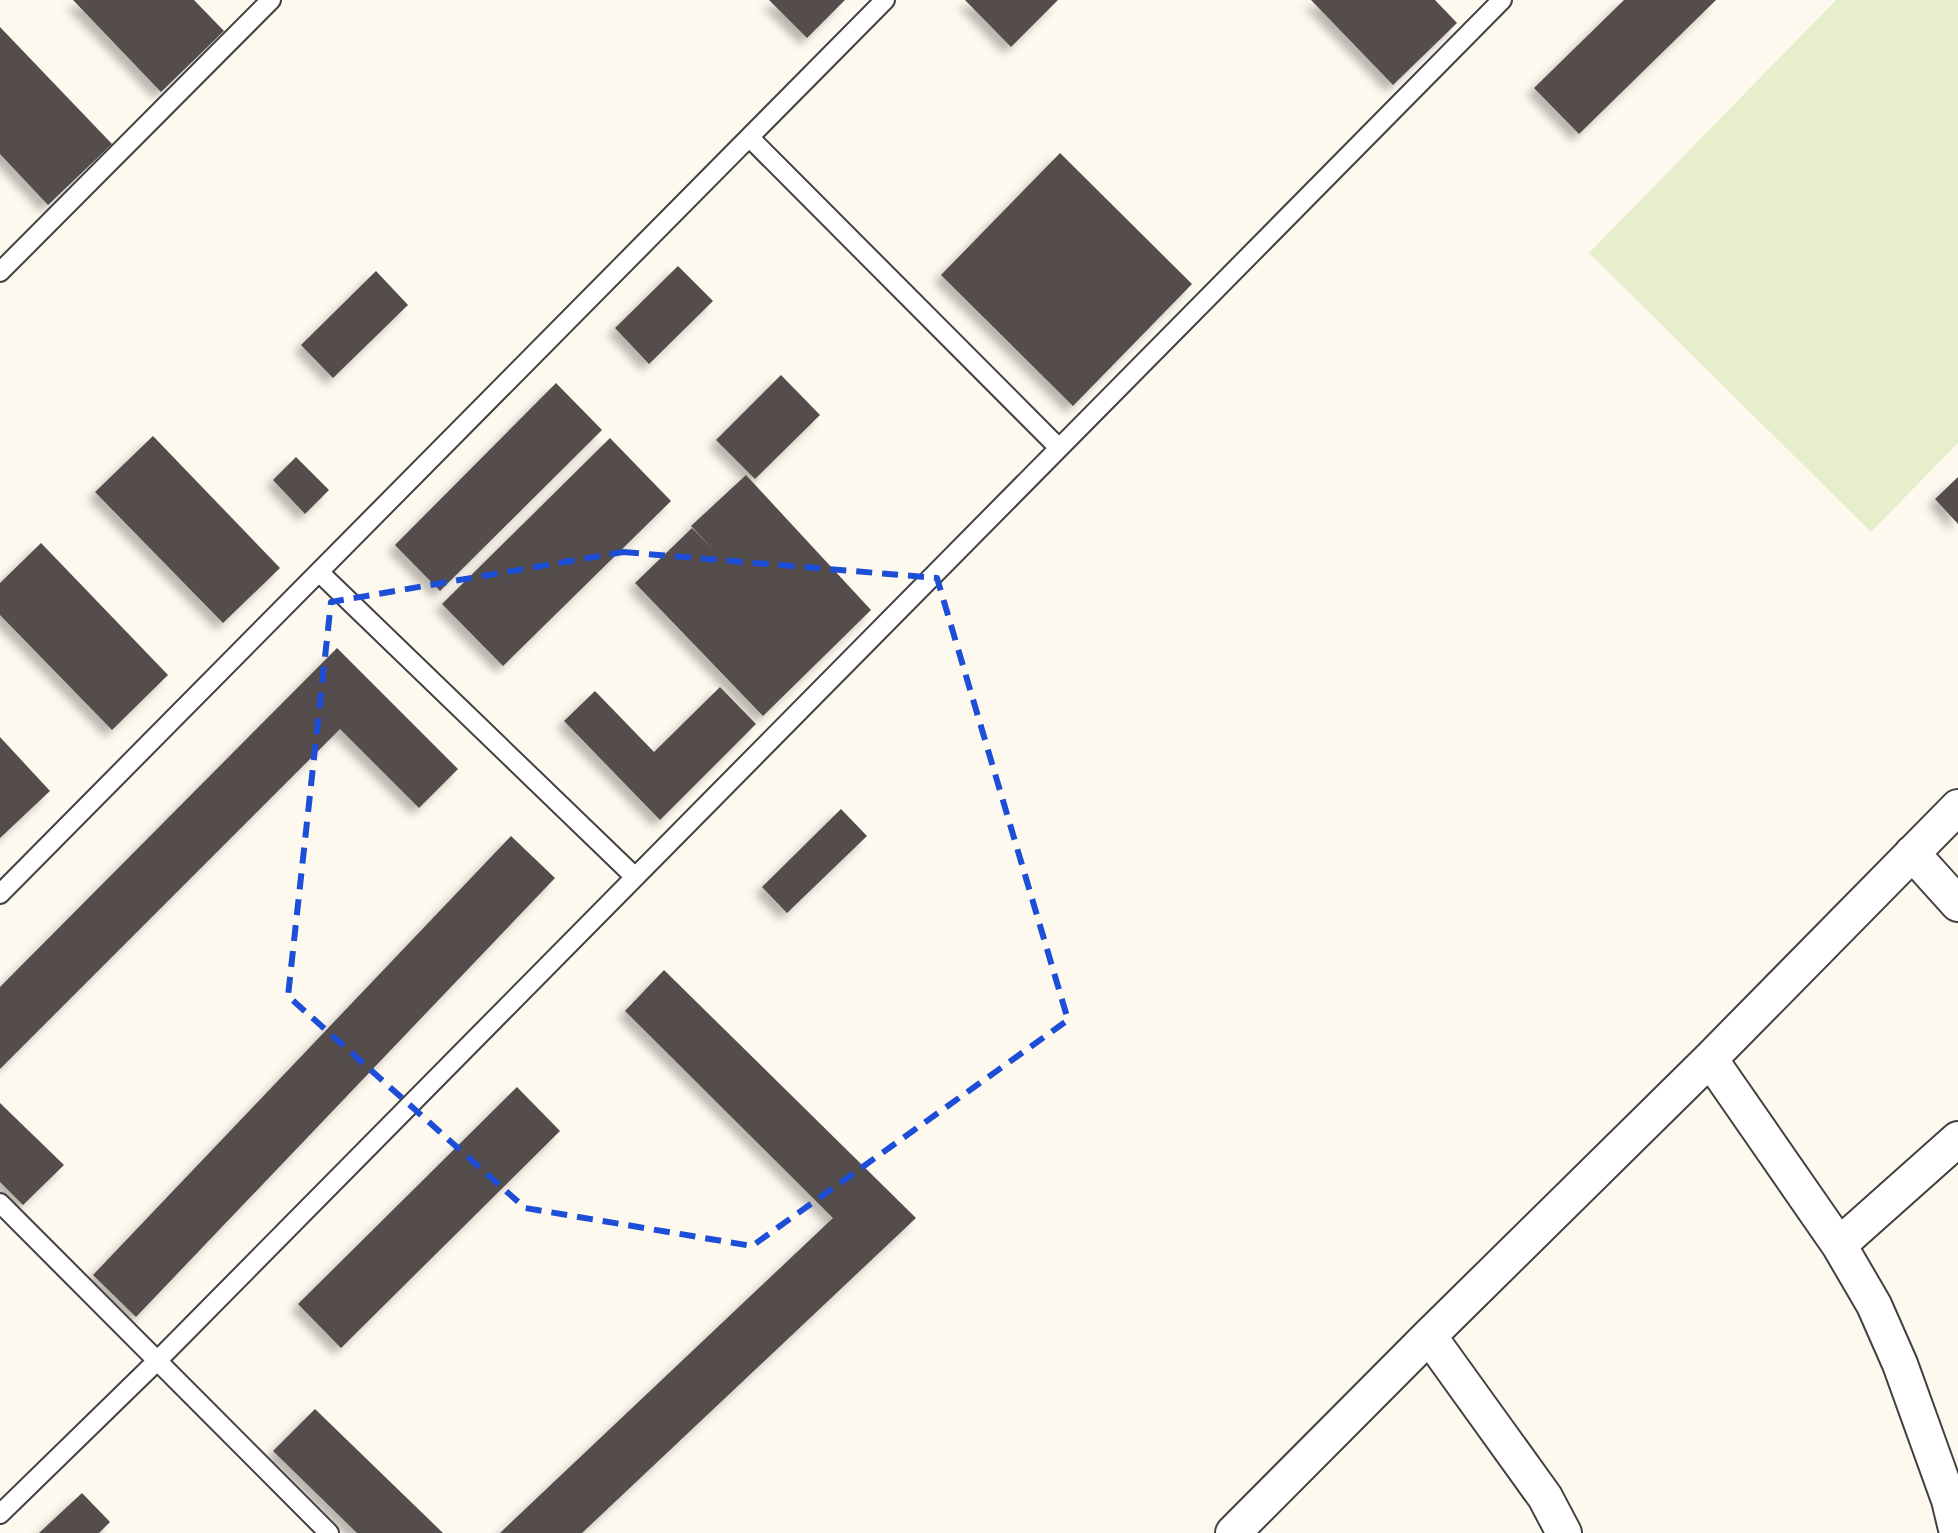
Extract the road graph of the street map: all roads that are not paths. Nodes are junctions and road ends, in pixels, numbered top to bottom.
1 (271, 0) edge
2 (885, 0) edge
3 (1502, 0) edge
4 (750, 138) junction
5 (0, 272) edge
6 (1059, 448) junction
7 (320, 573) junction
8 (1958, 807) edge
9 (1912, 853) junction
10 (635, 877) junction
11 (0, 894) edge
12 (1958, 904) edge
13 (1710, 1059) junction
14 (1958, 1139) edge
15 (0, 1203) edge
16 (1839, 1245) junction
17 (1429, 1336) junction
18 (158, 1360) junction
19 (1953, 1499) edge
20 (0, 1514) edge
21 (329, 1533) edge
22 (1233, 1533) edge
23 (1564, 1533) edge
24 (1957, 1533) edge

1 - 5 lane
2 - 4 lane
3 - 6 lane
4 - 6 lane
4 - 7 lane
6 - 10 lane
7 - 10 lane
7 - 11 lane
8 - 9 street
9 - 12 street
9 - 13 street
10 - 18 lane
13 - 16 street
13 - 17 street
14 - 16 street
15 - 18 lane
16 - 19 street
17 - 22 street
17 - 23 street
18 - 20 lane
18 - 21 lane
19 - 24 street

